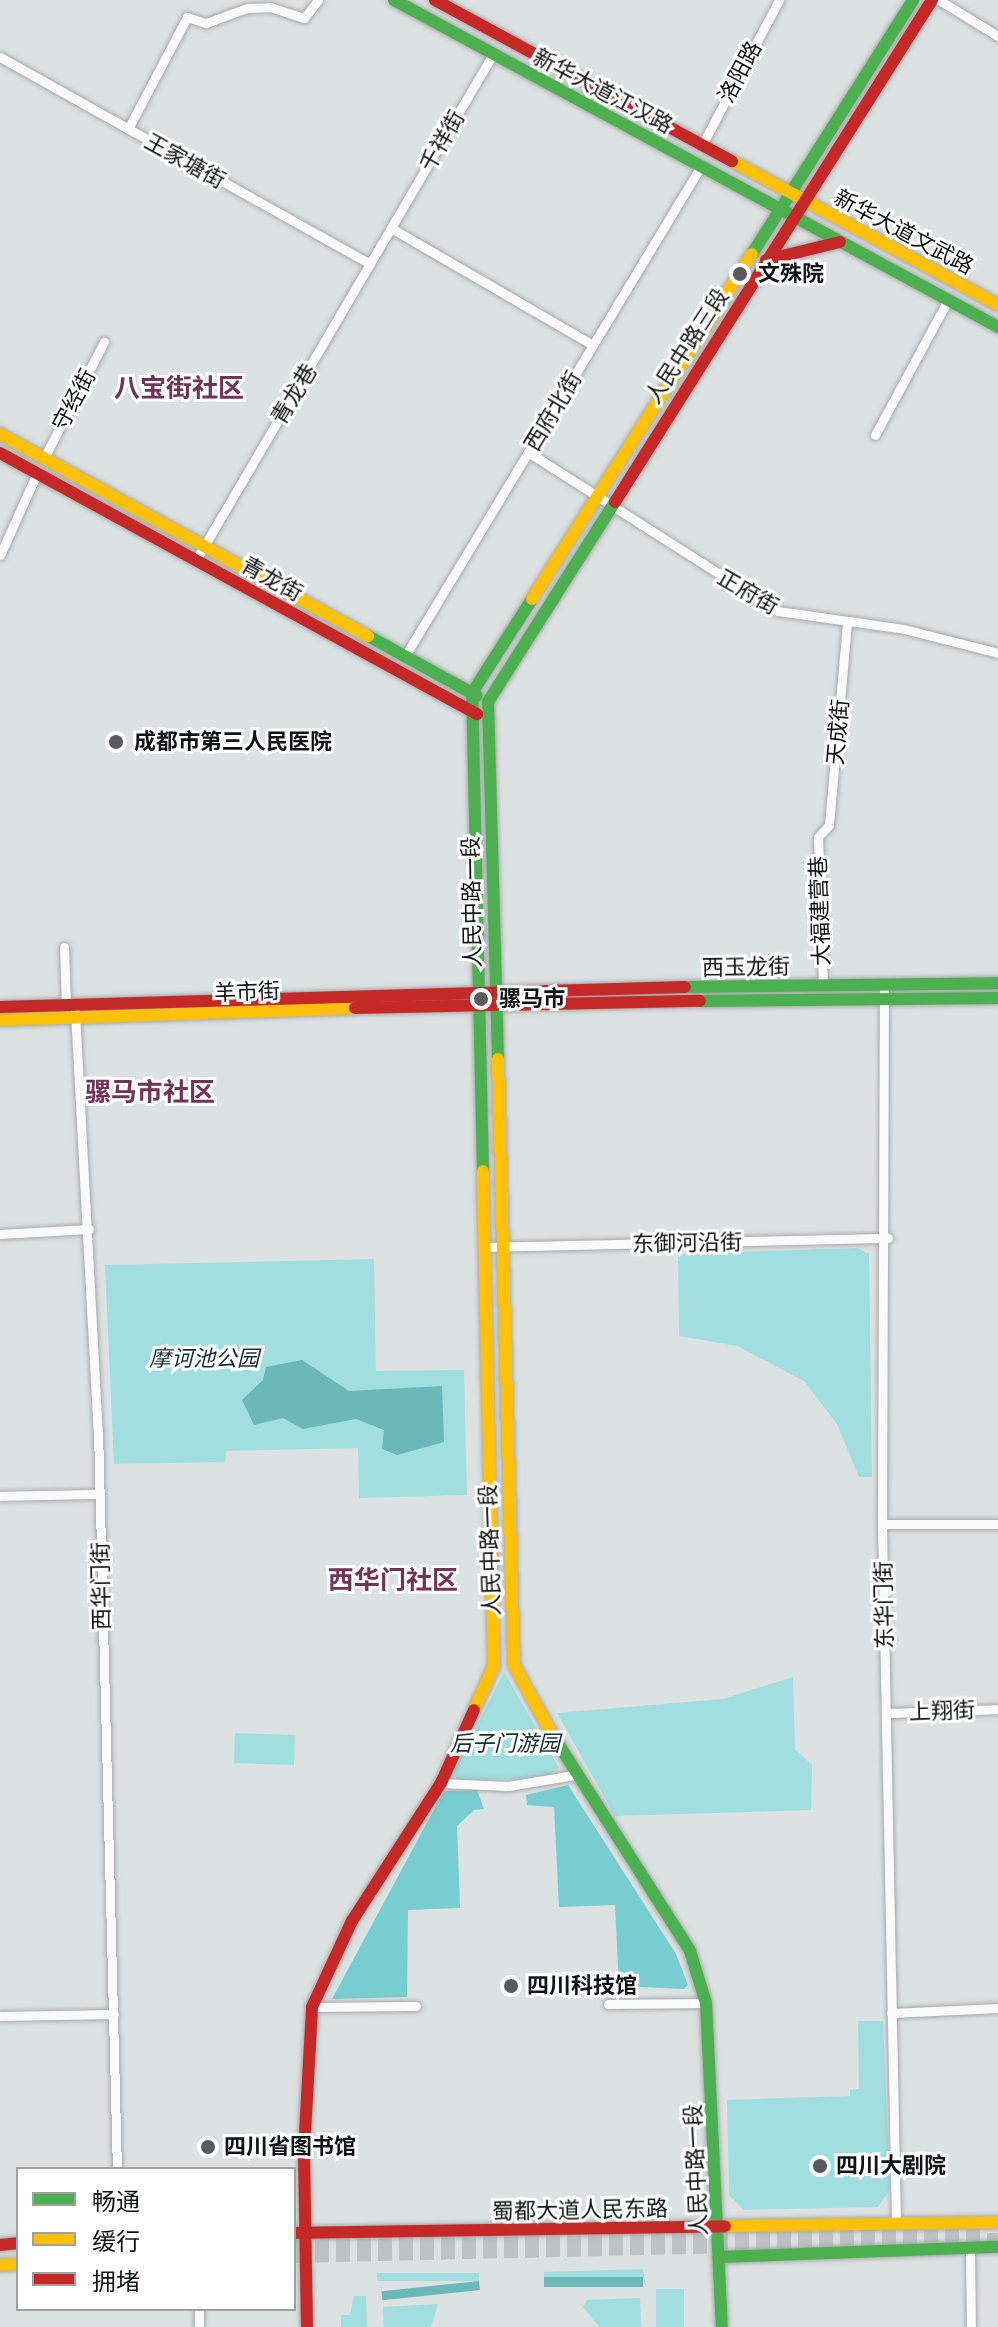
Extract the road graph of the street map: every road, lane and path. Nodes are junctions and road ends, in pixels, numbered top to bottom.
1 (318, 0) edge
2 (394, 0) edge
3 (435, 0) edge
4 (779, 0) edge
5 (913, 0) edge
6 (932, 0) edge
7 (939, 0) edge
8 (998, 36) edge
9 (493, 54) junction
10 (0, 57) edge
11 (128, 129) junction
12 (702, 145) junction
13 (701, 166) junction
14 (791, 193) junction
15 (804, 200) junction
16 (781, 210) junction
17 (794, 217) junction
18 (391, 228) junction
19 (840, 242) junction
20 (766, 260) junction
21 (370, 264) junction
22 (948, 300) junction
23 (998, 305) edge
24 (998, 327) edge
25 (104, 342) dead end
26 (593, 345) junction
27 (0, 434) edge
28 (875, 435) dead end
29 (528, 452) junction
30 (0, 453) edge
31 (44, 458) junction
32 (37, 473) junction
33 (597, 496) junction
34 (609, 504) junction
35 (204, 546) junction
36 (0, 555) edge
37 (196, 560) junction
38 (847, 622) junction
39 (998, 653) edge
40 (405, 656) junction
41 (472, 693) junction
42 (488, 702) junction
43 (473, 712) junction
44 (488, 719) junction
45 (818, 837) joint
46 (64, 947) dead end
47 (998, 983) edge
48 (884, 985) junction
49 (823, 986) junction
50 (479, 997) junction
51 (494, 997) junction
52 (998, 998) edge
53 (884, 999) junction
54 (0, 1007) edge
55 (72, 1009) junction
56 (0, 1020) edge
57 (89, 1229) junction
58 (0, 1234) edge
59 (888, 1238) junction
60 (502, 1246) junction
61 (487, 1247) junction
62 (99, 1494) junction
63 (0, 1496) edge
64 (882, 1524) junction
65 (998, 1524) edge
66 (514, 1665) junction
67 (494, 1666) junction
68 (998, 1709) edge
69 (886, 1713) junction
70 (574, 1775) junction
71 (441, 1783) junction
72 (706, 2003) junction
73 (608, 2004) dead end
74 (416, 2006) dead end
75 (312, 2007) junction
76 (998, 2008) edge
77 (891, 2013) junction
78 (114, 2014) junction
79 (0, 2016) edge
80 (117, 2167) edge
81 (998, 2222) edge
82 (896, 2224) junction
83 (720, 2227) junction
84 (300, 2233) edge
85 (998, 2247) edge
86 (970, 2248) junction
87 (720, 2257) junction
88 (308, 2266) junction
89 (296, 2267) edge
90 (310, 2327) edge
91 (722, 2327) edge
92 (971, 2327) edge

1 - 11 street
2 - 9 main road, 新华大道江汉路
3 - 12 main road, 新华大道江汉路
4 - 12 street, 洛阳路
5 - 14 main road, 人民中路三段
6 - 15 main road, 人民中路三段
7 - 8 street
9 - 13 main road, 新华大道江汉路
9 - 18 street, 千祥街
10 - 11 street, 王家塘街
11 - 21 street, 王家塘街
12 - 14 main road, 新华大道江汉路
13 - 16 main road, 新华大道江汉路
13 - 26 street, 西府北街
14 - 15 main road, 新华大道文武路
14 - 16 main road, 人民中路三段
15 - 17 main road, 人民中路三段
15 - 23 main road, 新华大道文武路
16 - 17 main road, 新华大道江汉路
16 - 33 main road, 人民中路三段
17 - 19 main road, 新华大道文武路
17 - 20 main road, 人民中路三段
18 - 21 street, 青龙巷
18 - 26 street
19 - 20 main road
19 - 22 main road, 新华大道文武路
20 - 34 main road, 人民中路三段
21 - 35 street, 青龙巷
22 - 24 main road, 新华大道文武路
22 - 28 street
25 - 31 street, 守经街
26 - 29 street, 西府北街
27 - 31 main road, 青龙街
29 - 33 street, 正府街
29 - 40 street, 西府北街
30 - 32 main road, 青龙街
31 - 35 main road, 青龙街
32 - 36 street
32 - 37 main road, 青龙街
33 - 34 street, 正府街
33 - 41 main road, 人民中路三段
34 - 38 street, 正府街
34 - 42 main road, 人民中路三段
35 - 37 street, 青龙巷
35 - 40 main road, 青龙街
37 - 43 main road, 青龙街
38 - 39 street, 正府街
38 - 45 street, 天成街
40 - 41 main road, 青龙街
41 - 42 main road, 青龙街
41 - 43 main road
42 - 44 main road
43 - 44 main road, 青龙街
43 - 50 main road, 人民中路一段
44 - 51 main road, 人民中路一段
45 - 49 street, 大福建营巷
46 - 55 street, 西华门街
47 - 48 main road, 西玉龙街
48 - 49 main road, 西玉龙街
48 - 53 street, 东华门街
49 - 51 main road, 西玉龙街
50 - 51 main road, 羊市街
50 - 55 main road, 羊市街
50 - 61 main road, 人民中路一段
51 - 53 main road, 西玉龙街
51 - 60 main road, 人民中路一段
52 - 53 main road, 西玉龙街
53 - 59 street, 东华门街
54 - 55 main road, 羊市街
55 - 56 main road, 羊市街
55 - 57 street, 西华门街
57 - 58 street
57 - 62 street, 西华门街
59 - 60 street, 东御河沿街
59 - 64 street, 东华门街
60 - 61 street, 东御河沿街
60 - 66 main road, 人民中路一段
61 - 67 main road, 人民中路一段
62 - 63 street
62 - 78 street, 西华门街
64 - 65 street
64 - 69 street, 东华门街
66 - 67 main road
66 - 70 main road, 人民中路一段
67 - 71 main road, 人民中路一段
68 - 69 street, 上翔街
69 - 77 street, 东华门街
70 - 71 street
70 - 72 main road, 人民中路一段
71 - 75 main road, 人民中路一段
72 - 73 street
72 - 83 main road, 人民中路一段
74 - 75 street
75 - 84 main road, 人民中路一段
76 - 77 street
77 - 82 street, 东华门街
78 - 79 street
78 - 80 street, 西华门街
81 - 82 main road, 蜀都大道人民东路
82 - 83 main road, 蜀都大道人民东路
83 - 84 main road, 蜀都大道人民东路
83 - 87 main road, 人民中路一段
84 - 88 main road, 人民中路一段
85 - 86 main road
86 - 87 main road
86 - 92 street
87 - 91 main road, 人民中路一段
88 - 89 main road
88 - 90 main road, 人民中路一段

